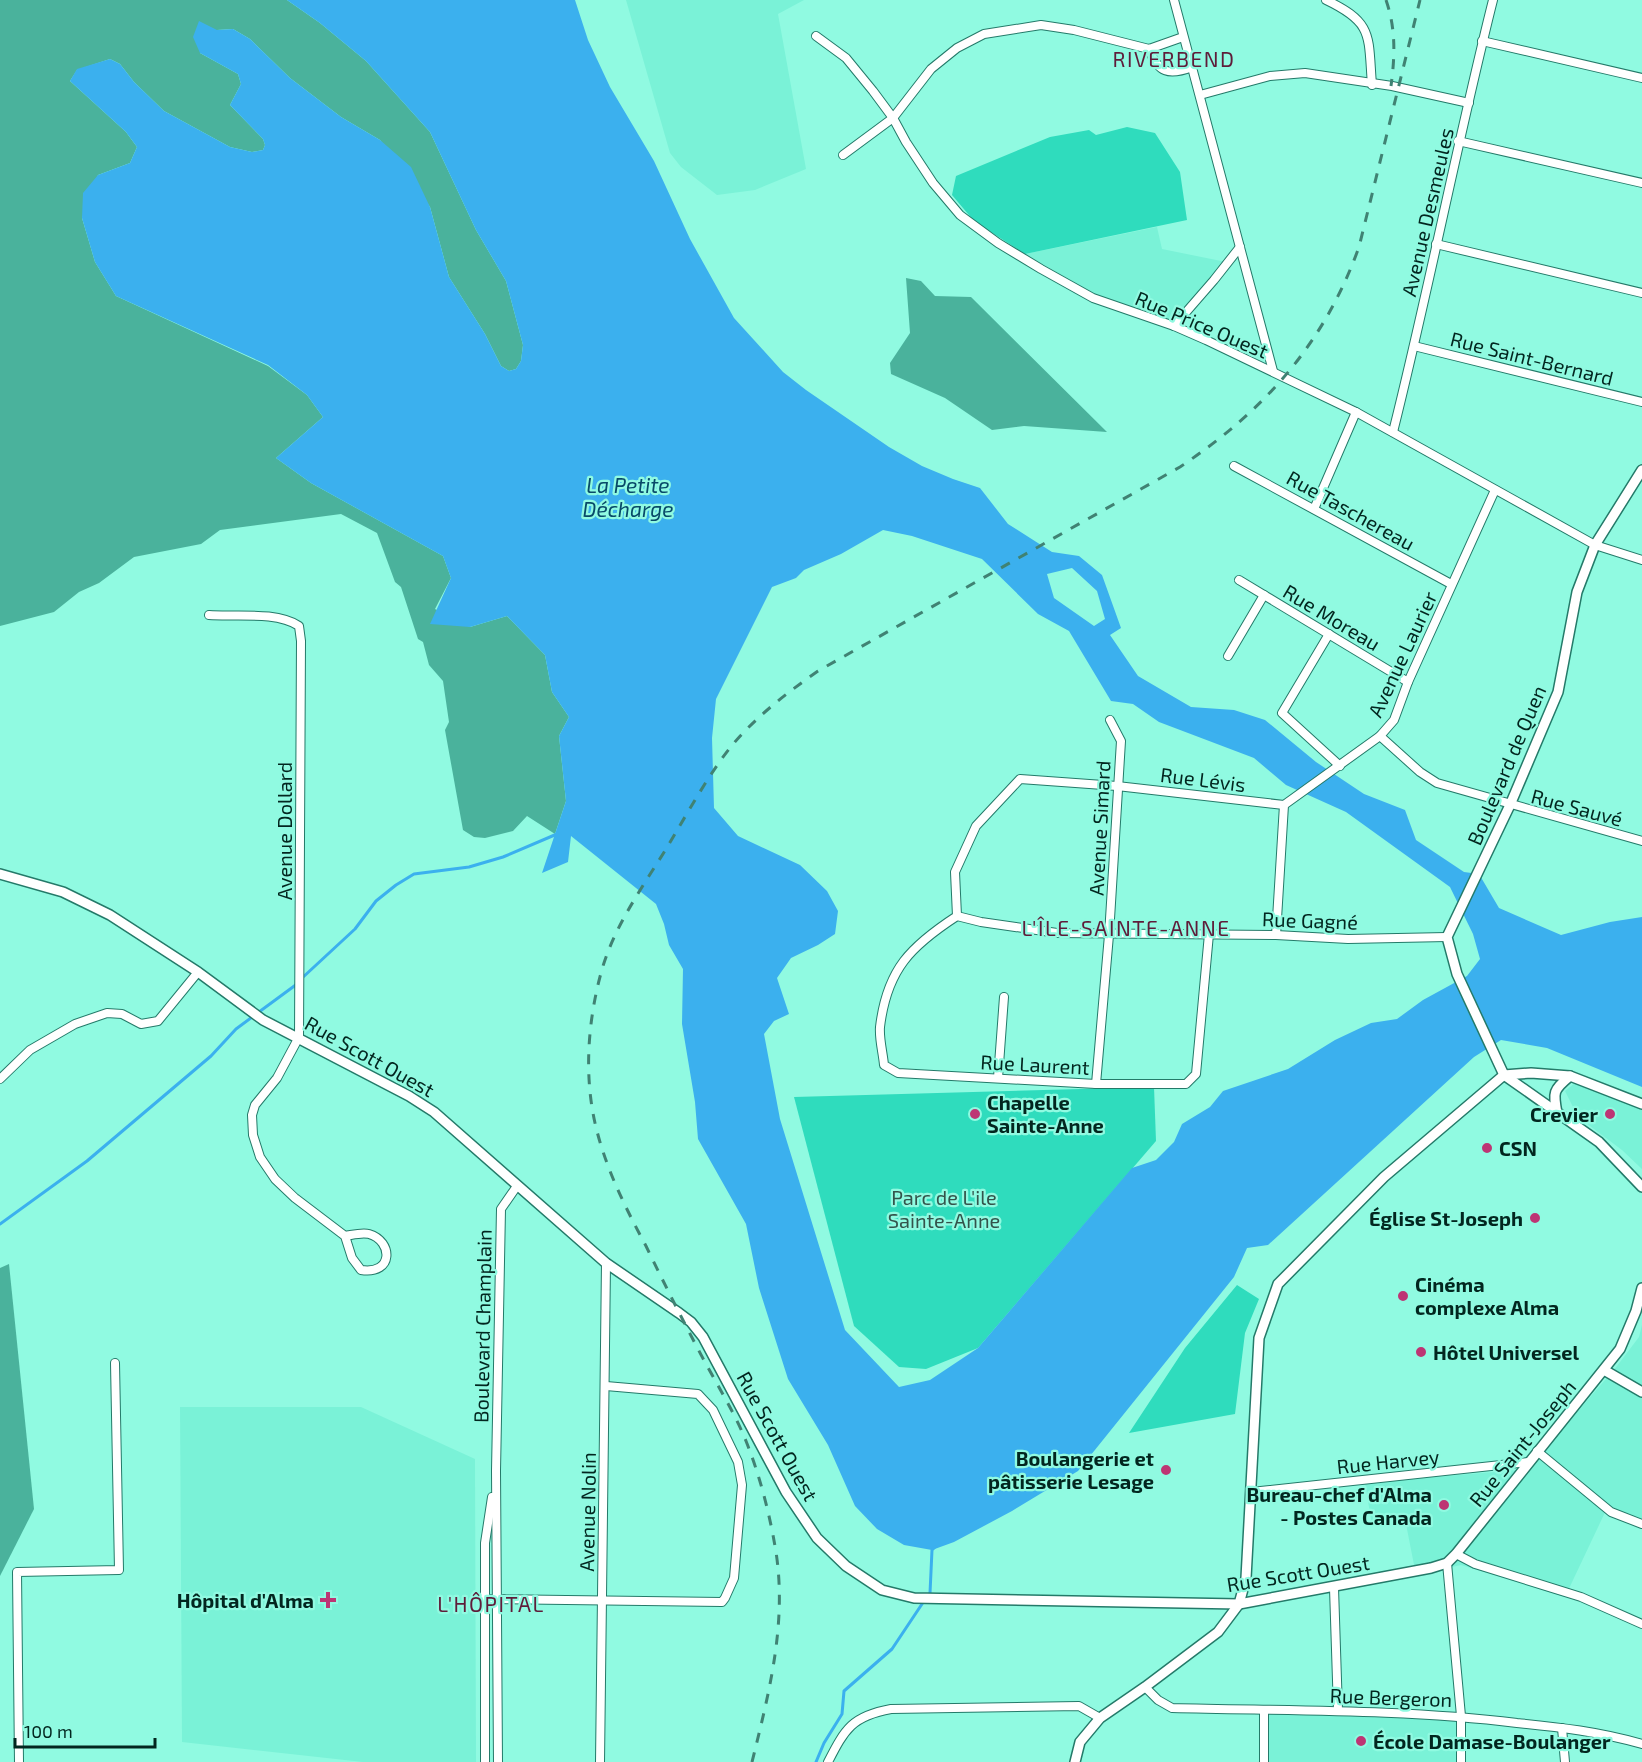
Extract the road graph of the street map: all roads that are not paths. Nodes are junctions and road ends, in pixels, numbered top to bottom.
1 (1174, 0) edge
2 (1326, 0) edge
3 (1493, 0) edge
4 (816, 36) dead end
5 (1184, 37) junction
6 (1482, 41) junction
7 (1149, 49) junction
8 (1192, 68) junction
9 (1642, 78) edge
10 (1372, 85) junction
11 (1200, 95) junction
12 (1469, 103) junction
13 (893, 118) junction
14 (1458, 141) junction
15 (843, 155) dead end
16 (1642, 183) edge
17 (1436, 244) junction
18 (1240, 247) junction
19 (1642, 293) edge
20 (1174, 326) junction
21 (1414, 346) junction
22 (1273, 371) junction
23 (1642, 402) edge
24 (1356, 412) junction
25 (1393, 432) junction
26 (1234, 466) dead end
27 (1642, 470) edge
28 (1495, 490) junction
29 (1314, 509) junction
30 (1594, 545) junction
31 (1642, 560) edge
32 (1239, 580) dead end
33 (1451, 584) junction
34 (1264, 595) junction
35 (209, 615) dead end
36 (1329, 634) junction
37 (1228, 656) dead end
38 (1408, 682) junction
39 (1110, 720) dead end
40 (1380, 736) junction
41 (1340, 766) junction
42 (1117, 786) junction
43 (1284, 805) junction
44 (1510, 805) junction
45 (1642, 842) edge
46 (0, 874) edge
47 (957, 916) junction
48 (1209, 934) junction
49 (1109, 935) junction
50 (1276, 935) junction
51 (1447, 937) junction
52 (198, 972) junction
53 (1004, 997) dead end
54 (299, 1037) junction
55 (1504, 1075) junction
56 (1570, 1076) junction
57 (998, 1078) junction
58 (0, 1079) edge
59 (1096, 1084) junction
60 (1642, 1104) edge
61 (1557, 1113) junction
62 (517, 1186) junction
63 (1642, 1186) edge
64 (345, 1236) junction
65 (606, 1263) junction
66 (1642, 1288) edge
67 (115, 1363) dead end
68 (1604, 1370) junction
69 (606, 1386) junction
70 (1642, 1392) edge
71 (1537, 1450) junction
72 (1528, 1462) junction
73 (496, 1471) junction
74 (1251, 1492) junction
75 (1642, 1524) edge
76 (1456, 1554) junction
77 (1447, 1563) junction
78 (1334, 1588) junction
79 (485, 1599) junction
80 (497, 1600) junction
81 (602, 1602) junction
82 (1239, 1604) junction
83 (1642, 1624) edge
84 (1145, 1687) junction
85 (1264, 1710) junction
86 (1338, 1711) junction
87 (1461, 1716) junction
88 (1100, 1718) junction
89 (1562, 1728) junction
90 (1642, 1744) edge
91 (19, 1762) edge
92 (485, 1762) edge
93 (498, 1762) edge
94 (600, 1762) edge
95 (828, 1762) edge
96 (1075, 1762) edge
97 (1264, 1762) edge
98 (1461, 1762) edge
99 (1564, 1762) edge

1 - 5 street
2 - 10 street
3 - 6 street, Avenue Desmeules
4 - 13 street, Rue Price Ouest
5 - 7 street
5 - 8 street
6 - 9 street
6 - 12 street, Avenue Desmeules
7 - 8 street
7 - 13 street
8 - 11 street
10 - 11 street
10 - 12 street
11 - 18 street
12 - 14 street, Avenue Desmeules
13 - 15 street
13 - 20 street, Rue Price Ouest
14 - 16 street
14 - 17 street, Avenue Desmeules
17 - 19 street
17 - 21 street, Avenue Desmeules
18 - 20 street
18 - 22 street
20 - 22 street, Rue Price Ouest
21 - 23 street, Rue Saint-Bernard
21 - 25 street, Avenue Desmeules
22 - 24 street, Rue Price Ouest
24 - 25 street, Rue Price Ouest
24 - 29 street
25 - 28 street, Rue Price Ouest
26 - 29 street, Rue Taschereau
27 - 30 street, Boulevard de Quen
28 - 30 street, Rue Price Ouest
28 - 33 street, Avenue Laurier
29 - 33 street, Rue Taschereau
30 - 31 street, Rue Price Ouest
30 - 44 street, Boulevard de Quen
32 - 34 street, Rue Moreau
33 - 38 street, Avenue Laurier
34 - 36 street, Rue Moreau
34 - 37 street
35 - 54 street, Avenue Dollard
36 - 38 street, Rue Moreau
36 - 41 street
38 - 40 street, Avenue Laurier
39 - 42 street, Avenue Simard
40 - 41 street, Avenue Laurier
40 - 44 street, Rue Sauvé
41 - 43 street, Avenue Laurier
42 - 43 street, Rue Lévis
42 - 47 street, Rue Lévis
42 - 49 street, Avenue Simard
43 - 50 street
44 - 45 street, Rue Sauvé
44 - 51 street, Boulevard de Quen
46 - 52 street, Rue Scott Ouest
47 - 49 street, Rue Gagné
47 - 57 street, Rue Laurent
48 - 49 street, Rue Gagné
48 - 50 street, Rue Gagné
48 - 59 street, Rue Laurent
49 - 59 street, Avenue Simard
50 - 51 street, Rue Gagné
51 - 55 street
52 - 54 street, Rue Scott Ouest
52 - 58 street
53 - 57 street
54 - 62 street, Rue Scott Ouest
54 - 64 street
55 - 56 street
55 - 61 street
55 - 74 street
56 - 60 street
56 - 61 street
57 - 59 street, Rue Laurent
61 - 63 street
62 - 65 street, Rue Scott Ouest
62 - 73 street, Boulevard Champlain
64 - 64 street
65 - 69 street, Avenue Nolin
65 - 82 street, Rue Scott Ouest
66 - 68 street, Rue Saint-Joseph
67 - 91 street
68 - 70 street
68 - 71 street, Rue Saint-Joseph
69 - 81 street, Avenue Nolin
69 - 81 street
71 - 72 street, Rue Saint-Joseph
71 - 75 street
72 - 74 street, Rue Harvey
72 - 76 street, Rue Saint-Joseph
73 - 79 street, Boulevard Champlain
73 - 80 street, Boulevard Champlain
74 - 82 street
76 - 77 street, Rue Scott Ouest
76 - 83 street
77 - 78 street, Rue Scott Ouest
77 - 87 street
78 - 82 street, Rue Scott Ouest
78 - 86 street
79 - 80 street
79 - 92 street, Boulevard Champlain
80 - 81 street
80 - 93 street, Boulevard Champlain
81 - 94 street, Avenue Nolin
82 - 84 street
84 - 85 street, Rue Bergeron
84 - 88 street
85 - 86 street, Rue Bergeron
85 - 97 street
86 - 87 street, Rue Bergeron
87 - 89 street, Rue Bergeron
87 - 98 street
88 - 95 street
88 - 96 street
89 - 90 street, Rue Bergeron
89 - 99 street

